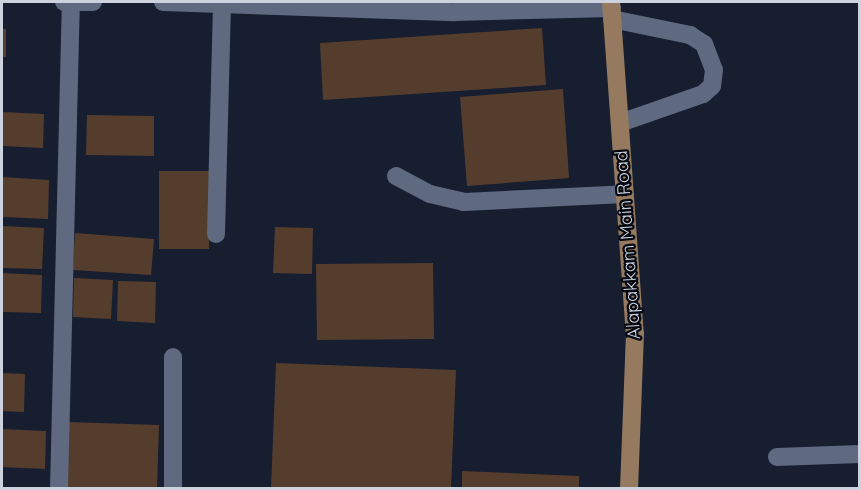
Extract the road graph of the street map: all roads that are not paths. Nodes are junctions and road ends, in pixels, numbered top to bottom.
1 (67, 2) edge
2 (93, 2) edge
3 (163, 2) edge
4 (254, 3) edge
5 (222, 4) junction
6 (612, 10) edge
7 (620, 123) junction
8 (396, 176) dead end
9 (625, 194) junction
10 (216, 234) dead end
11 (173, 357) dead end
12 (860, 454) edge
13 (777, 457) dead end
14 (59, 489) edge
15 (173, 489) edge
16 (630, 489) edge

1 - 2 street
1 - 14 street
3 - 5 street
4 - 5 street
4 - 6 street
5 - 10 street
6 - 7 main road, Alapakkam Main Road
6 - 7 street
7 - 9 main road, Alapakkam Main Road
8 - 9 street
9 - 16 main road, Alapakkam Main Road
11 - 15 street
12 - 13 street

